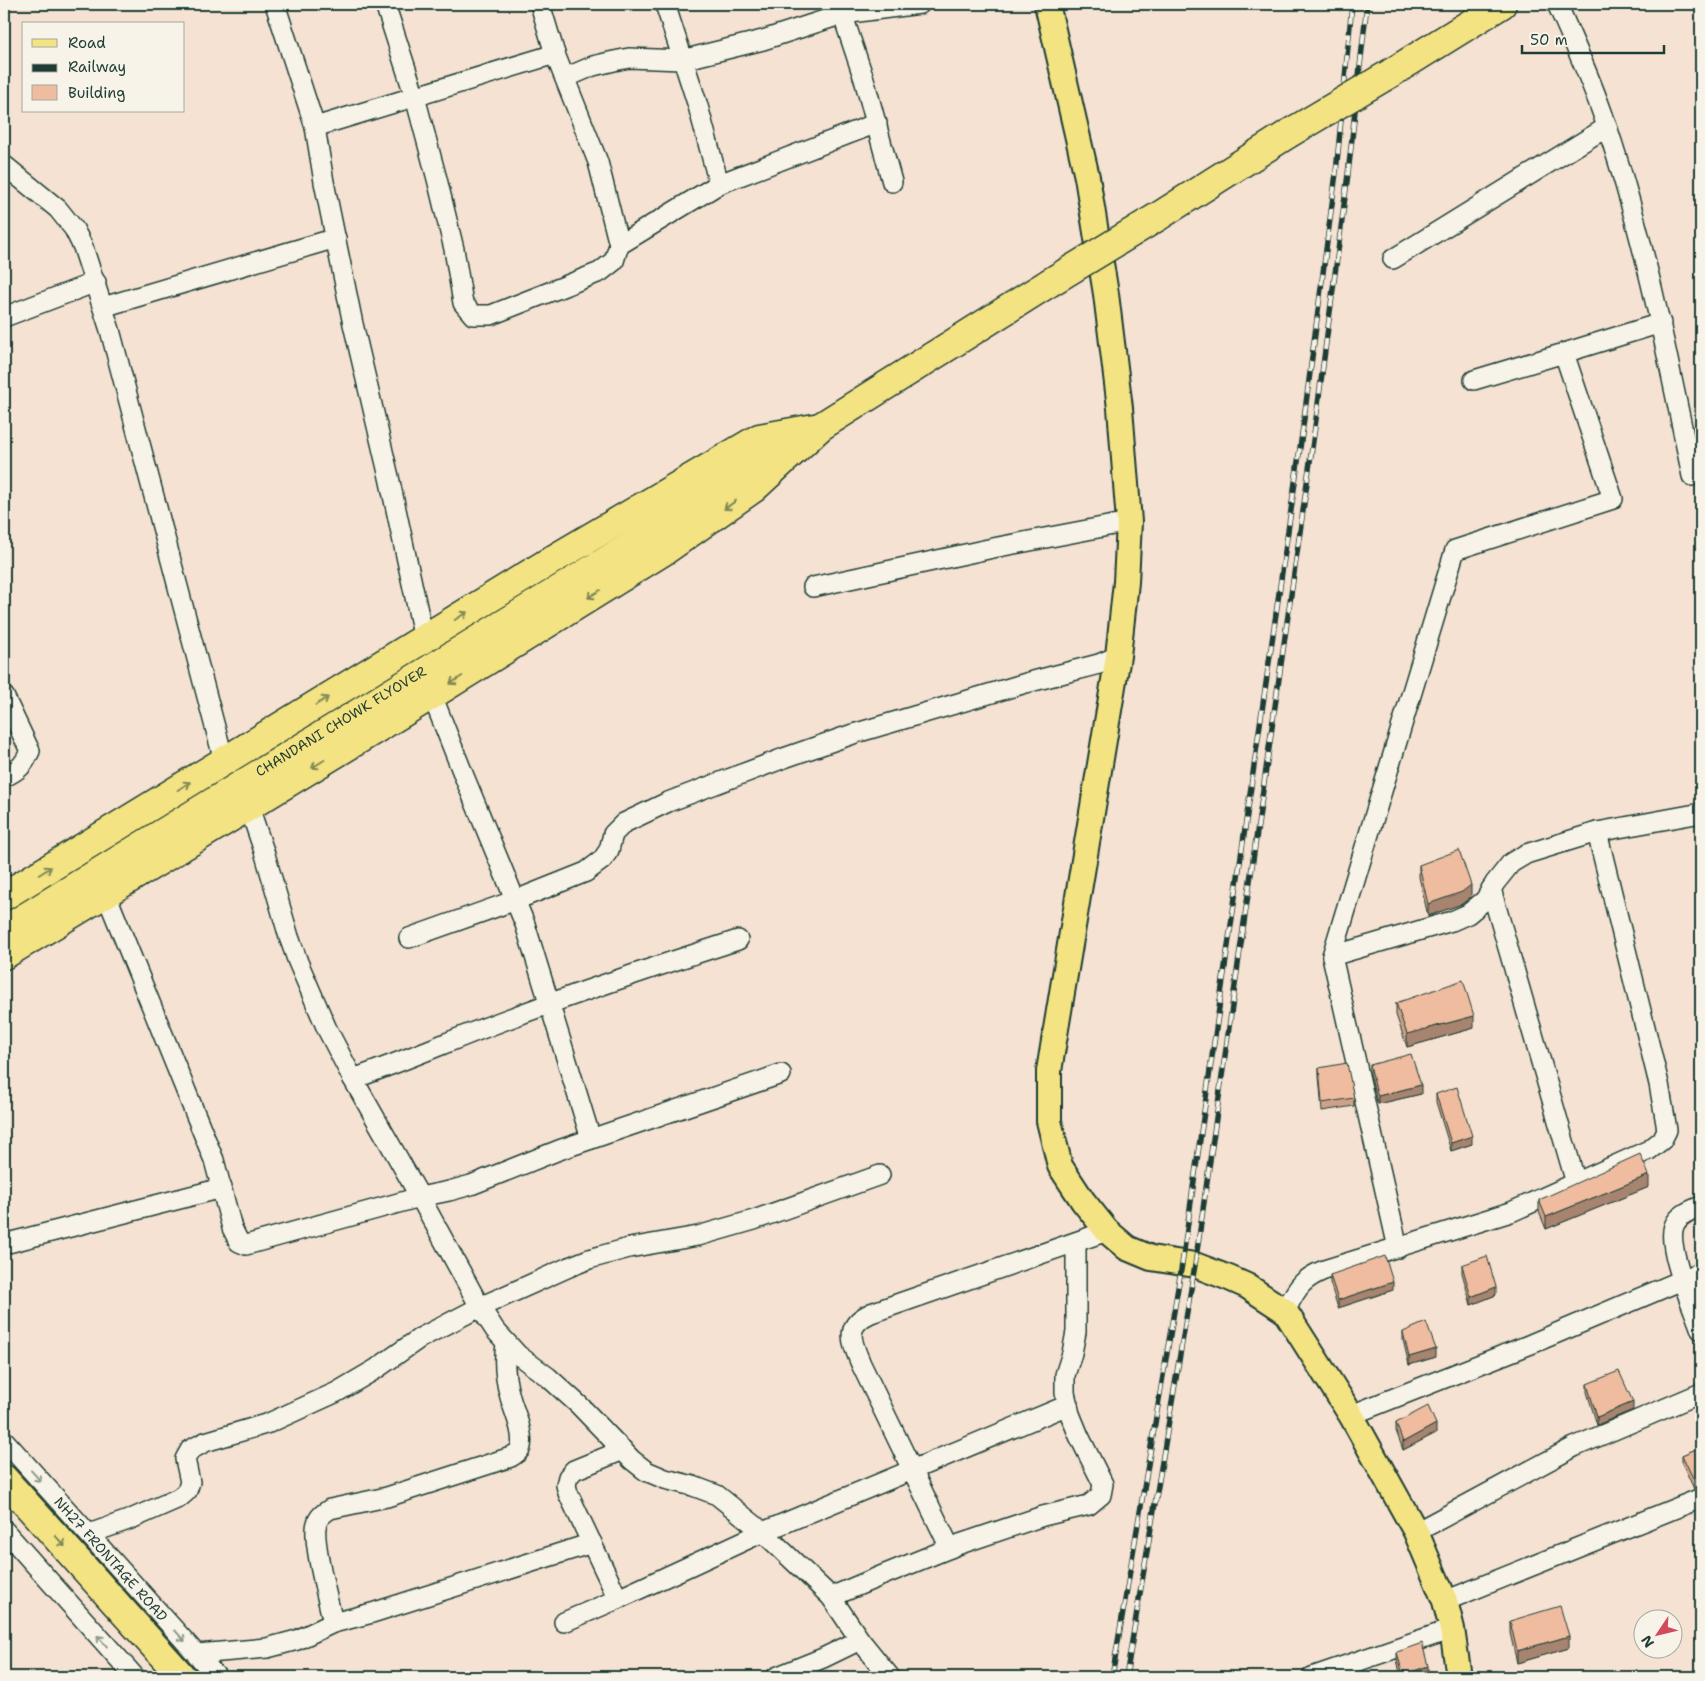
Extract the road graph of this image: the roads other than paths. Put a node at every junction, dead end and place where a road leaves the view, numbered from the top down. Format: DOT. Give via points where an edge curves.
graph roads {
  1 [pos="275,4"];
  2 [pos="385,4"];
  3 [pos="540,4"];
  4 [pos="665,4"];
  5 [pos="920,4"];
  6 [pos="1047,4"];
  7 [pos="1502,4"];
  8 [pos="1557,4"];
  9 [pos="841,9"];
  10 [pos="555,54"];
  11 [pos="682,60"];
  12 [pos="565,78"];
  13 [pos="415,98"];
  14 [pos="877,123"];
  15 [pos="315,127"];
  16 [pos="1607,127"];
  17 [pos="4,165"];
  18 [pos="892,182"];
  19 [pos="719,184"];
  20 [pos="336,238"];
  21 [pos="620,245"];
  22 [pos="1393,259"];
  23 [pos="96,282"];
  24 [pos="103,307"];
  25 [pos="4,317"];
  26 [pos="1661,323"];
  27 [pos="1564,353"];
  28 [pos="1474,380"];
  29 [pos="820,427"];
  30 [pos="1692,476"];
  31 [pos="1128,522"];
  32 [pos="813,587"];
  33 [pos="424,639"];
  34 [pos="1118,656"];
  35 [pos="432,695"];
  36 [pos="4,696"];
  37 [pos="224,761"];
  38 [pos="4,777"];
  39 [pos="249,806"];
  40 [pos="1701,813"];
  41 [pos="1597,832"];
  42 [pos="1491,889"];
  43 [pos="106,894"];
  44 [pos="4,896"];
  45 [pos="516,900"];
  46 [pos="4,928"];
  47 [pos="409,938"];
  48 [pos="738,940"];
  49 [pos="4,955"];
  50 [pos="1332,956"];
  51 [pos="548,1004"];
  52 [pos="781,1074"];
  53 [pos="353,1079"];
  54 [pos="591,1139"];
  55 [pos="880,1175"];
  56 [pos="1576,1183"];
  57 [pos="222,1188"];
  58 [pos="420,1197"];
  59 [pos="1701,1206"];
  60 [pos="1108,1231"];
  61 [pos="1076,1242"];
  62 [pos="4,1244"];
  63 [pos="1398,1248"];
  64 [pos="1701,1272"];
  65 [pos="1683,1280"];
  66 [pos="480,1307"];
  67 [pos="1285,1311"];
  68 [pos="1701,1330"];
  69 [pos="506,1344"];
  70 [pos="1701,1393"];
  71 [pos="1068,1406"];
  72 [pos="1351,1415"];
  73 [pos="4,1440"];
  74 [pos="623,1450"];
  75 [pos="913,1469"];
  76 [pos="4,1479"];
  77 [pos="1701,1498"];
  78 [pos="4,1506"];
  79 [pos="4,1530"];
  80 [pos="763,1532"];
  81 [pos="1416,1532"];
  82 [pos="89,1534"];
  83 [pos="592,1543"];
  84 [pos="950,1548"];
  85 [pos="830,1597"];
  86 [pos="618,1599"];
  87 [pos="1445,1601"];
  88 [pos="564,1622"];
  89 [pos="333,1623"];
  90 [pos="1452,1629"];
  91 [pos="860,1640"];
  92 [pos="197,1654"];
  93 [pos="135,1677"];
  94 [pos="157,1677"];
  95 [pos="182,1677"];
  96 [pos="217,1677"];
  97 [pos="776,1677"];
  98 [pos="890,1677"];
  99 [pos="1312,1677"];
  100 [pos="1459,1677"];
  1 -- 15 [label="street"];
  2 -- 13 [label="street"];
  3 -- 10 [label="street"];
  4 -- 11 [label="street"];
  5 -- 9 [label="street"];
  6 -- 31 [label="main road" via="1087,177 1106,294 1120,408"];
  7 -- 29 [label="highway, bridge"];
  8 -- 16 [label="street"];
  9 -- 11 [label="street" via="763,40"];
  9 -- 14 [label="street"];
  10 -- 12 [label="street"];
  10 -- 13 [label="street"];
  11 -- 12 [label="street" via="622,60 593,66"];
  11 -- 19 [label="street"];
  12 -- 21 [label="street" via="598,162"];
  13 -- 15 [label="street"];
  13 -- 21 [label="street" via="454,249 463,303 473,315 491,315 600,272 614,261"];
  14 -- 18 [label="street"];
  14 -- 19 [label="street"];
  15 -- 20 [label="street"];
  16 -- 22 [label="street"];
  16 -- 26 [label="street"];
  17 -- 23 [label="street" via="58,209 74,229"];
  19 -- 21 [label="street"];
  20 -- 24 [label="street"];
  20 -- 33 [label="street"];
  23 -- 24 [label="street"];
  23 -- 25 [label="street"];
  24 -- 37 [label="street"];
  26 -- 27 [label="street"];
  26 -- 30 [label="street"];
  27 -- 28 [label="street"];
  27 -- 50 [label="street" via="1613,499 1455,550"];
  33 -- 29 [label="highway, one-way" via="759,438"];
  29 -- 35 [label="highway, one-way" via="730,506 667,549"];
  29 -- 46 [label="main road, CHANDANI CHOWK FLYOVER"];
  31 -- 32 [label="street"];
  31 -- 34 [label="main road"];
  37 -- 33 [label="highway, one-way"];
  34 -- 45 [label="street" via="853,734 668,802 624,823 613,834 609,850 602,860 586,872"];
  34 -- 60 [label="main road" via="1048,1071 1049,1121 1060,1166"];
  35 -- 39 [label="highway, one-way"];
  35 -- 45 [label="street"];
  36 -- 38 [label="street" via="30,751 25,763"];
  44 -- 37 [label="highway, one-way"];
  39 -- 43 [label="highway"];
  39 -- 53 [label="street" via="298,962"];
  40 -- 41 [label="street"];
  41 -- 42 [label="street" via="1526,854 1511,863"];
  41 -- 56 [label="street" via="1659,1084 1667,1130 1662,1140 1650,1150"];
  42 -- 50 [label="street" via="1485,900 1468,914"];
  42 -- 56 [label="street"];
  43 -- 49 [label="highway"];
  43 -- 57 [label="street" via="214,1160"];
  45 -- 47 [label="street"];
  45 -- 51 [label="street"];
  48 -- 51 [label="street"];
  50 -- 63 [label="street"];
  51 -- 53 [label="street"];
  51 -- 54 [label="street"];
  52 -- 54 [label="street"];
  53 -- 58 [label="street"];
  54 -- 58 [label="street" via="471,1185"];
  55 -- 66 [label="street" via="698,1236 629,1248 589,1259"];
  56 -- 63 [label="street" via="1511,1212"];
  57 -- 58 [label="street" via="232,1228 240,1242 246,1245"];
  57 -- 62 [label="street"];
  58 -- 66 [label="street"];
  59 -- 65 [label="street" via="1681,1216 1674,1225 1672,1237"];
  60 -- 61 [label="street"];
  60 -- 67 [label="main road" via="1127,1248 1151,1258 1195,1265 1229,1278"];
  61 -- 71 [label="street" via="1076,1332 1065,1376"];
  61 -- 75 [label="street" via="860,1318 853,1328 852,1342"];
  63 -- 67 [label="street" via="1309,1276 1298,1287"];
  64 -- 65 [label="street"];
  65 -- 68 [label="street"];
  65 -- 72 [label="street"];
  66 -- 69 [label="street"];
  66 -- 82 [label="street" via="420,1338 337,1392 269,1423 205,1442 190,1450 186,1459 190,1482 187,1491 179,1498"];
  67 -- 72 [label="main road"];
  69 -- 74 [label="street" via="579,1404"];
  69 -- 89 [label="street" via="504,1362 520,1432 520,1451 511,1457 387,1497 330,1509 322,1514 315,1529 316,1543"];
  70 -- 81 [label="street" via="1574,1447"];
  71 -- 75 [label="street"];
  71 -- 84 [label="street" via="1103,1484 1101,1496 1088,1505 1043,1516"];
  72 -- 81 [label="main road"];
  73 -- 82 [label="street, NH27 FRONTAGE ROAD, one-way"];
  74 -- 80 [label="street" via="646,1471 717,1495"];
  74 -- 83 [label="street" via="574,1470 568,1477 568,1493"];
  75 -- 80 [label="street"];
  75 -- 84 [label="street"];
  76 -- 95 [label="highway, one-way"];
  77 -- 87 [label="street"];
  78 -- 94 [label="highway"];
  93 -- 79 [label="street, one-way"];
  80 -- 85 [label="street"];
  80 -- 86 [label="street"];
  81 -- 87 [label="main road"];
  82 -- 92 [label="street, NH27 FRONTAGE ROAD, one-way"];
  83 -- 86 [label="street"];
  83 -- 89 [label="street"];
  84 -- 85 [label="street"];
  85 -- 91 [label="street"];
  86 -- 88 [label="street"];
  87 -- 90 [label="main road"];
  89 -- 92 [label="street" via="282,1645"];
  90 -- 99 [label="street"];
  90 -- 100 [label="main road"];
  91 -- 97 [label="street"];
  91 -- 98 [label="street"];
  92 -- 96 [label="street, NH27 FRONTAGE ROAD"];
}
